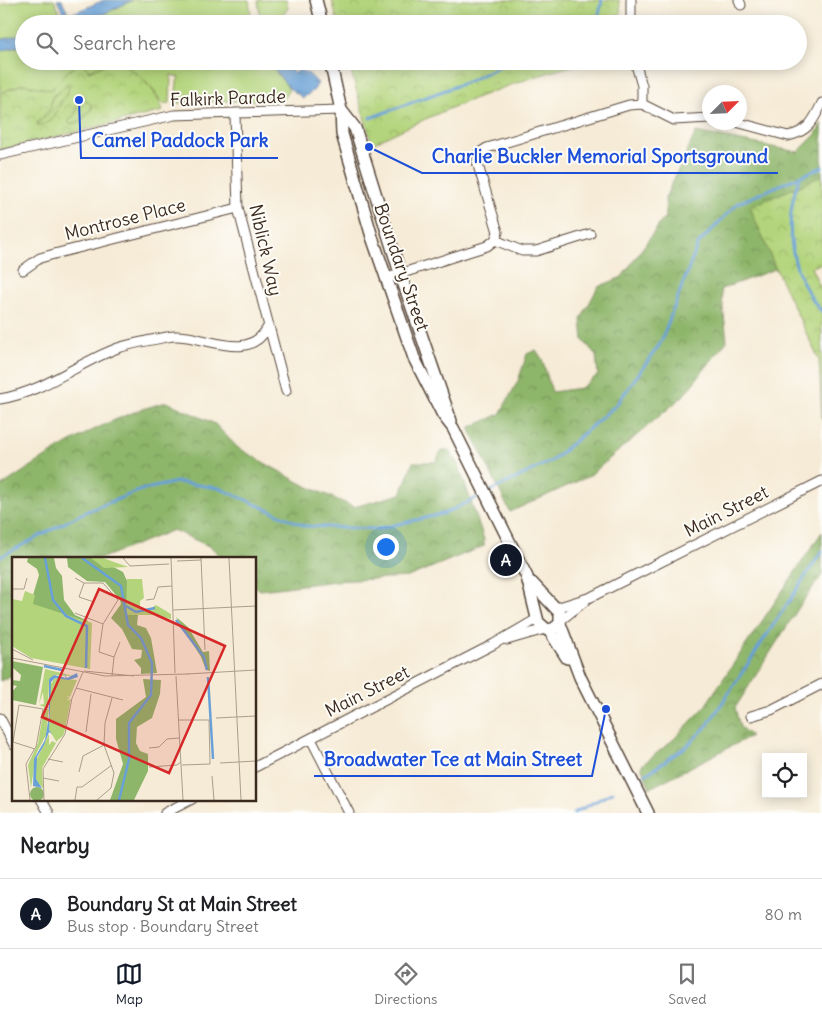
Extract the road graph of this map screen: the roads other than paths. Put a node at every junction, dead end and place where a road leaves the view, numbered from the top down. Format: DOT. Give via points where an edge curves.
graph roads {
  1 [pos="316,0"];
  2 [pos="631,0"];
  3 [pos="320,15"];
  4 [pos="630,15"];
  5 [pos="332,70"];
  6 [pos="638,70"];
  7 [pos="822,103"];
  8 [pos="642,104"];
  9 [pos="341,110"];
  10 [pos="235,114"];
  11 [pos="702,118"];
  12 [pos="747,125"];
  13 [pos="0,155"];
  14 [pos="238,208"];
  15 [pos="590,234"];
  16 [pos="495,240"];
  17 [pos="23,270"];
  18 [pos="400,274"];
  19 [pos="387,278"];
  20 [pos="268,327"];
  21 [pos="286,391"];
  22 [pos="0,399"];
  23 [pos="453,428"];
  24 [pos="822,481"];
  25 [pos="527,577"];
  26 [pos="591,597"];
  27 [pos="554,607"];
  28 [pos="538,617"];
  29 [pos="554,626"];
  30 [pos="494,644"];
  31 [pos="822,684"];
  32 [pos="751,716"];
  33 [pos="0,718"];
  34 [pos="311,739"];
  35 [pos="12,741"];
  36 [pos="256,766"];
  37 [pos="42,800"];
  38 [pos="190,800"];
  39 [pos="48,813"];
  40 [pos="165,813"];
  41 [pos="349,813"];
  42 [pos="648,813"];
  1 -- 3 [label="street"];
  2 -- 4 [label="street"];
  5 -- 9 [label="street, Boundary Street"];
  6 -- 8 [label="street"];
  7 -- 12 [label="street" via="811,124 795,134 788,136"];
  8 -- 11 [label="street" via="674,120"];
  8 -- 16 [label="street" via="559,125 479,153 477,162 498,232"];
  9 -- 10 [label="street, Falkirk Parade"];
  9 -- 18 [label="street, Boundary Street" via="355,128"];
  9 -- 19 [label="street, Boundary Street" via="347,154"];
  10 -- 13 [label="street, Falkirk Parade" via="174,115"];
  10 -- 14 [label="street, Niblick Way"];
  14 -- 17 [label="street, Montrose Place" via="40,258"];
  14 -- 20 [label="street, Niblick Way"];
  15 -- 16 [label="street" via="536,251 522,251"];
  16 -- 18 [label="street" via="487,246"];
  18 -- 19 [label="street"];
  18 -- 23 [label="street, Boundary Street"];
  19 -- 23 [label="street, Boundary Street" via="414,358"];
  20 -- 21 [label="street, Niblick Way"];
  20 -- 22 [label="street" via="262,338 250,344 224,347 181,335 118,348 35,390"];
  23 -- 25 [label="street, Boundary Street"];
  24 -- 26 [label="street, Main Street"];
  25 -- 27 [label="street, Boundary Street"];
  25 -- 28 [label="street, Boundary Street"];
  26 -- 27 [label="street, Main Street"];
  26 -- 29 [label="street, Main Street"];
  27 -- 28 [label="street" via="544,607"];
  27 -- 29 [label="street, Boundary Street" via="560,613"];
  28 -- 29 [label="street, Boundary Street" via="540,625"];
  28 -- 30 [label="street, Main Street"];
  29 -- 30 [label="street, Main Street"];
  29 -- 42 [label="street, Boundary Street"];
  30 -- 34 [label="street, Main Street"];
  31 -- 32 [label="street" via="771,710"];
  33 -- 35 [label="street"];
  34 -- 36 [label="street, Main Street"];
  34 -- 41 [label="street"];
  37 -- 39 [label="street"];
  38 -- 40 [label="street"];
}
